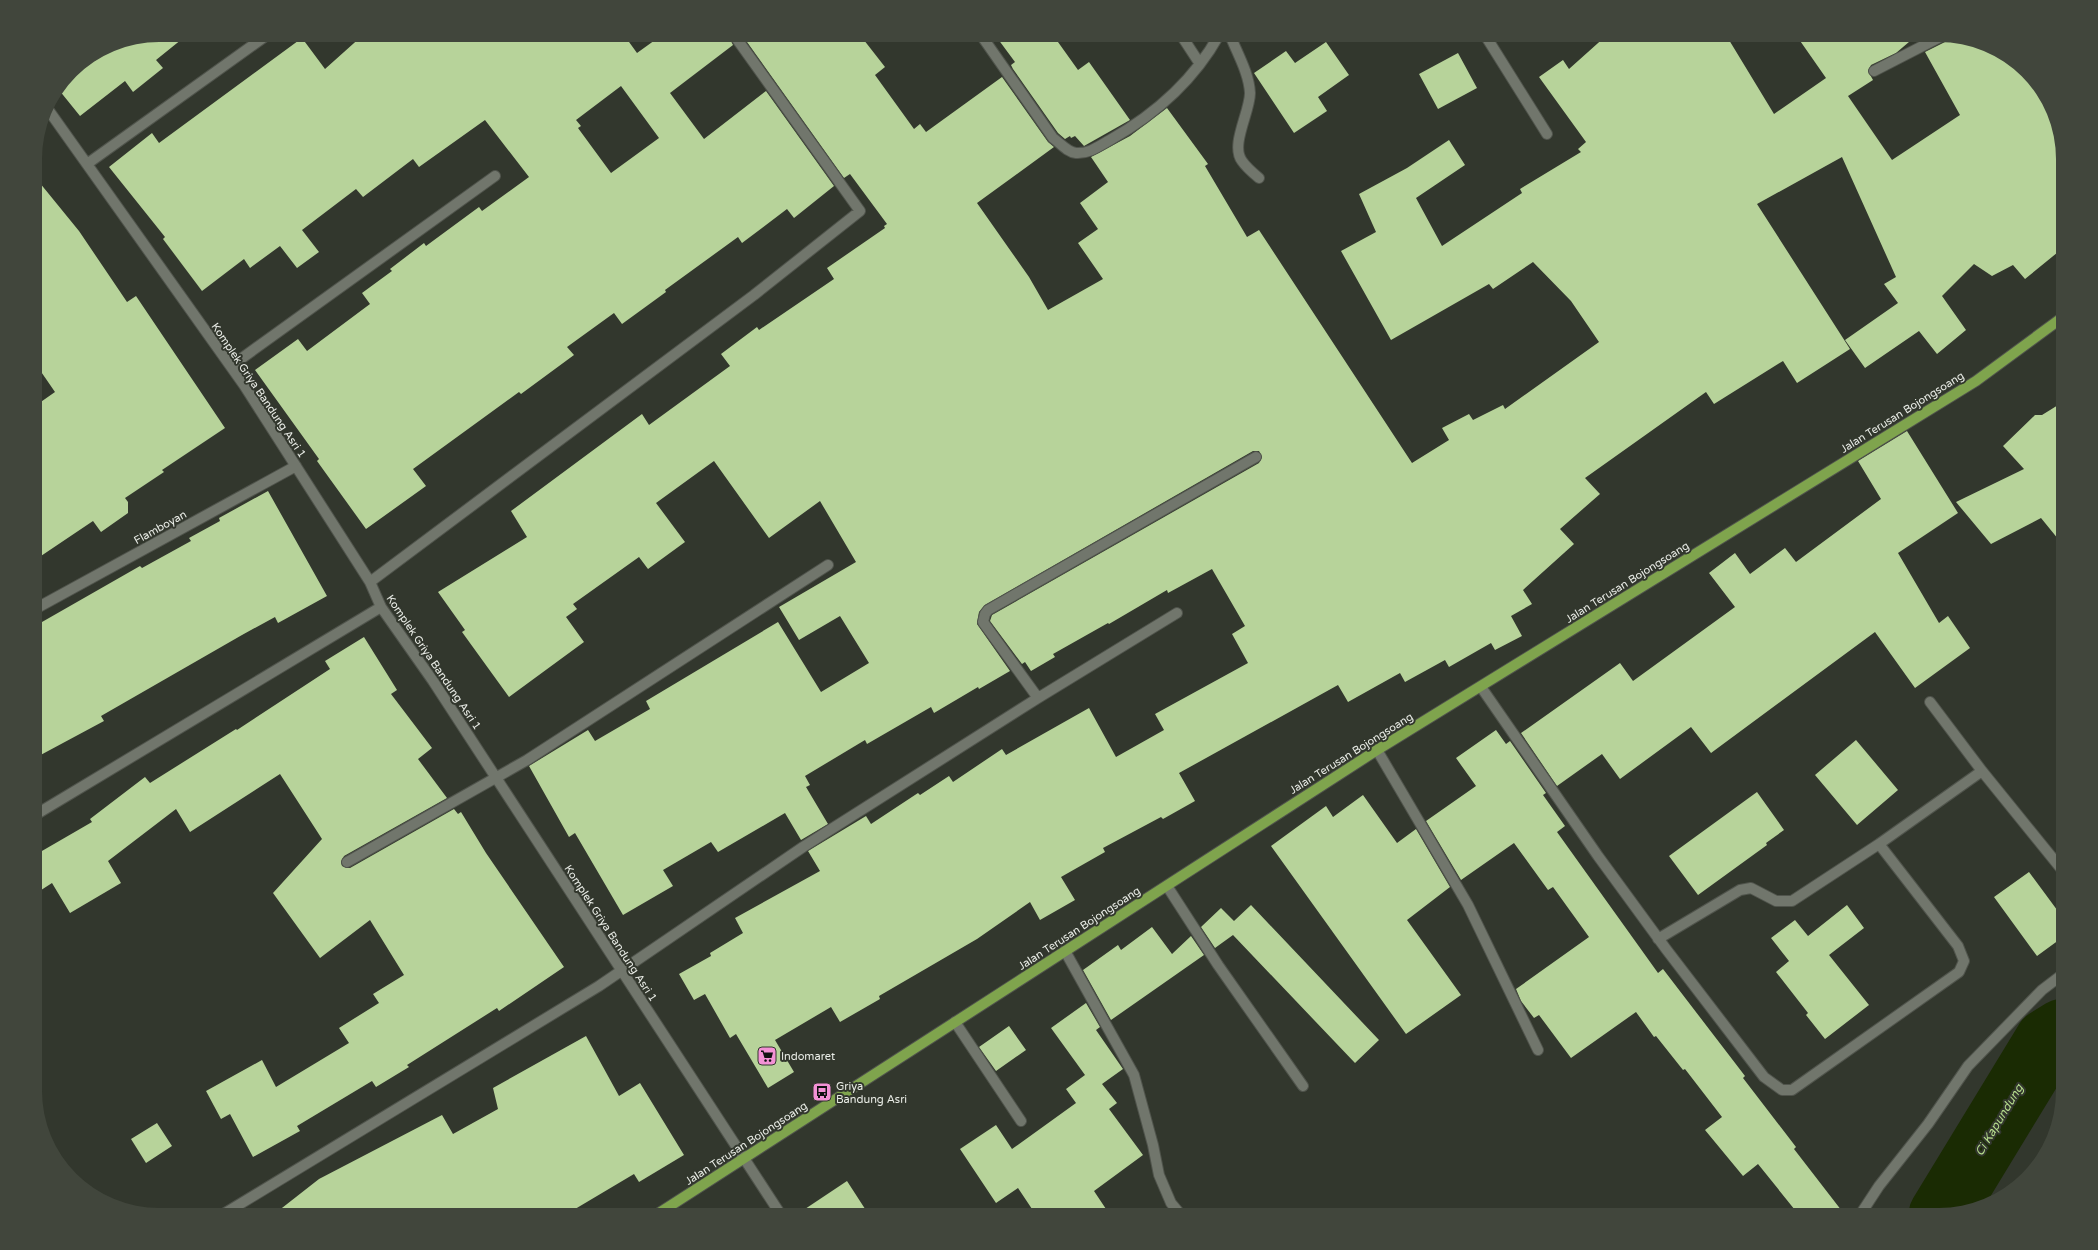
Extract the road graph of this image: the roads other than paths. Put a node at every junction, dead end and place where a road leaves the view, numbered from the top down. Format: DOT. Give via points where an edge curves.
graph roads {
  1 [pos="257,42"];
  2 [pos="739,42"];
  3 [pos="986,42"];
  4 [pos="1186,42"];
  5 [pos="1214,42"];
  6 [pos="1233,42"];
  7 [pos="1489,42"];
  8 [pos="1930,42"];
  9 [pos="1200,64"];
  10 [pos="1874,71"];
  11 [pos="51,114"];
  12 [pos="1547,134"];
  13 [pos="87,164"];
  14 [pos="495,176"];
  15 [pos="1259,178"];
  16 [pos="2056,322"];
  17 [pos="231,366"];
  18 [pos="1256,457"];
  19 [pos="296,466"];
  20 [pos="828,564"];
  21 [pos="370,582"];
  22 [pos="42,605"];
  23 [pos="381,607"];
  24 [pos="1177,613"];
  25 [pos="1481,687"];
  26 [pos="1038,698"];
  27 [pos="1930,702"];
  28 [pos="1377,750"];
  29 [pos="1982,771"];
  30 [pos="497,779"];
  31 [pos="42,811"];
  32 [pos="1879,844"];
  33 [pos="347,862"];
  34 [pos="2056,862"];
  35 [pos="1167,886"];
  36 [pos="1658,939"];
  37 [pos="1065,951"];
  38 [pos="621,971"];
  39 [pos="2056,979"];
  40 [pos="955,1022"];
  41 [pos="1538,1050"];
  42 [pos="1303,1086"];
  43 [pos="1021,1121"];
  44 [pos="745,1158"];
  45 [pos="233,1208"];
  46 [pos="667,1208"];
  47 [pos="777,1208"];
  48 [pos="1175,1208"];
  49 [pos="1865,1208"];
  1 -- 13 [label="street"];
  2 -- 21 [label="street" via="860,211"];
  3 -- 9 [label="street" via="1053,138 1075,153 1093,150 1138,124 1170,97"];
  4 -- 9 [label="street"];
  5 -- 9 [label="street"];
  6 -- 15 [label="street" via="1247,76 1250,92 1238,148 1241,160"];
  7 -- 12 [label="street"];
  8 -- 10 [label="street"];
  11 -- 13 [label="street, Komplek Griya Bandung Asri 1"];
  13 -- 17 [label="street, Komplek Griya Bandung Asri 1"];
  14 -- 17 [label="street"];
  16 -- 25 [label="main road, Jalan Terusan Bojongsoang" via="1976,381"];
  17 -- 19 [label="street, Komplek Griya Bandung Asri 1"];
  18 -- 26 [label="street" via="988,610 983,622"];
  19 -- 21 [label="street, Komplek Griya Bandung Asri 1"];
  19 -- 22 [label="street, Flamboyan"];
  20 -- 30 [label="street"];
  21 -- 23 [label="street, Komplek Griya Bandung Asri 1"];
  23 -- 30 [label="street, Komplek Griya Bandung Asri 1"];
  23 -- 31 [label="street"];
  24 -- 26 [label="street"];
  25 -- 28 [label="main road, Jalan Terusan Bojongsoang"];
  25 -- 36 [label="street"];
  26 -- 38 [label="street" via="803,847"];
  27 -- 29 [label="street"];
  28 -- 35 [label="main road, Jalan Terusan Bojongsoang"];
  28 -- 41 [label="street" via="1468,905"];
  29 -- 32 [label="street"];
  29 -- 34 [label="street"];
  30 -- 33 [label="street"];
  30 -- 38 [label="street, Komplek Griya Bandung Asri 1"];
  32 -- 36 [label="street" via="1792,901 1776,901 1751,888 1740,890"];
  32 -- 36 [label="street" via="1958,946 1964,961 1959,972 1792,1090 1782,1090 1764,1076"];
  35 -- 37 [label="main road, Jalan Terusan Bojongsoang"];
  35 -- 42 [label="street" via="1218,965"];
  37 -- 40 [label="main road, Jalan Terusan Bojongsoang"];
  37 -- 48 [label="street" via="1134,1075 1159,1174"];
  38 -- 44 [label="street, Komplek Griya Bandung Asri 1"];
  38 -- 45 [label="street"];
  39 -- 49 [label="street" via="2042,990 1968,1066"];
  40 -- 43 [label="street"];
  40 -- 44 [label="main road, Jalan Terusan Bojongsoang"];
  44 -- 46 [label="main road, Jalan Terusan Bojongsoang"];
  44 -- 47 [label="street, Komplek Griya Bandung Asri 1"];
}
